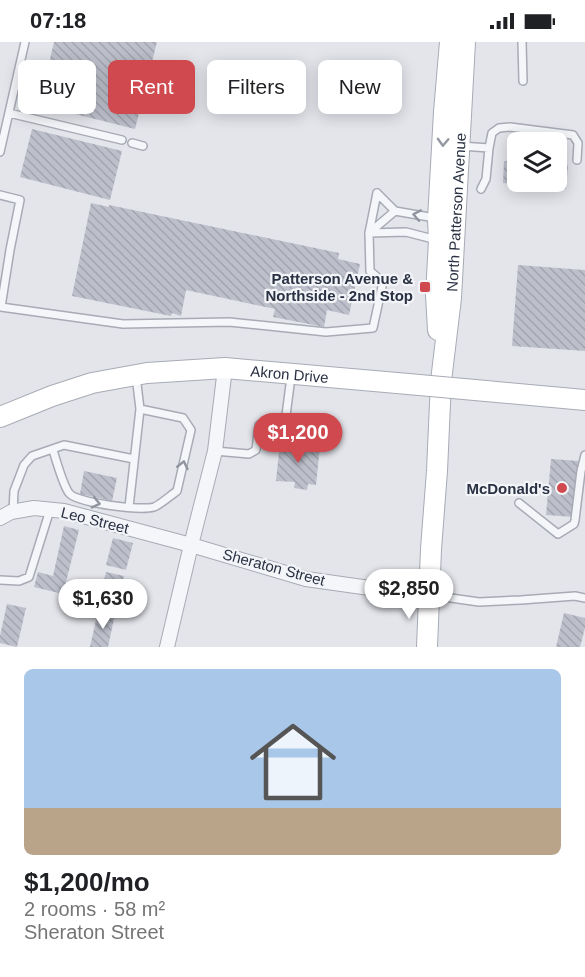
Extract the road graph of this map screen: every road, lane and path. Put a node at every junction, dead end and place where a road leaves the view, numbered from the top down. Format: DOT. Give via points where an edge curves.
graph roads {
  1 [pos="25,42"];
  2 [pos="450,42"];
  3 [pos="465,42"];
  4 [pos="522,42"];
  5 [pos="522,81"];
  6 [pos="9,112"];
  7 [pos="122,140"];
  8 [pos="132,142"];
  9 [pos="459,145"];
  10 [pos="144,146"];
  11 [pos="489,148"];
  12 [pos="0,152"];
  13 [pos="577,160"];
  14 [pos="482,189"];
  15 [pos="0,195"];
  16 [pos="395,211"];
  17 [pos="438,219"];
  18 [pos="369,233"];
  19 [pos="447,237"];
  20 [pos="225,369"];
  21 [pos="136,374"];
  22 [pos="292,374"];
  23 [pos="585,400"];
  24 [pos="140,410"];
  25 [pos="0,417"];
  26 [pos="53,450"];
  27 [pos="215,451"];
  28 [pos="585,454"];
  29 [pos="134,459"];
  30 [pos="519,503"];
  31 [pos="129,507"];
  32 [pos="50,510"];
  33 [pos="6,515"];
  34 [pos="191,545"];
  35 [pos="0,580"];
  36 [pos="428,595"];
  37 [pos="585,598"];
  38 [pos="167,647"];
  39 [pos="427,647"];
  1 -- 6 [label="lane"];
  2 -- 17 [label="main road, North Patterson Avenue, one-way"];
  3 -- 9 [label="main road, North Patterson Avenue"];
  4 -- 5 [label="lane"];
  6 -- 7 [label="lane"];
  6 -- 12 [label="lane"];
  8 -- 10 [label="lane"];
  9 -- 11 [label="lane"];
  9 -- 19 [label="main road, North Patterson Avenue"];
  11 -- 13 [label="lane" via="492,133 499,128 573,135 578,143"];
  11 -- 14 [label="lane"];
  15 -- 18 [label="lane" via="20,200 1,307 123,324 229,322 326,332 373,328 383,282 370,271"];
  17 -- 16 [label="lane, one-way"];
  16 -- 18 [label="lane"];
  16 -- 18 [label="lane" via="376,192"];
  17 -- 19 [label="main road, North Patterson Avenue"];
  18 -- 19 [label="lane"];
  19 -- 36 [label="main road, North Patterson Avenue" via="436,296 441,381"];
  20 -- 21 [label="main road, Akron Drive"];
  20 -- 22 [label="main road, Akron Drive"];
  20 -- 27 [label="street"];
  21 -- 24 [label="lane"];
  21 -- 25 [label="main road, Akron Drive" via="92,383"];
  22 -- 23 [label="main road, Akron Drive, bridge"];
  22 -- 27 [label="lane" via="285,423 259,425 256,450 249,454"];
  24 -- 29 [label="lane"];
  31 -- 24 [label="lane, one-way" via="154,507 177,491 190,430 183,418"];
  26 -- 29 [label="lane" via="63,445"];
  26 -- 31 [label="lane, one-way" via="69,494"];
  26 -- 33 [label="lane" via="32,456 24,465"];
  27 -- 34 [label="street"];
  28 -- 30 [label="lane" via="574,524 558,534"];
  29 -- 31 [label="lane"];
  32 -- 33 [label="street, Leo Street" via="34,508"];
  32 -- 34 [label="street, Leo Street"];
  32 -- 35 [label="lane" via="28,577 19,581"];
  34 -- 36 [label="street, Sheraton Street" via="306,579"];
  34 -- 38 [label="street"];
  36 -- 37 [label="lane" via="479,602"];
  36 -- 39 [label="main road, North Patterson Avenue"];
}
